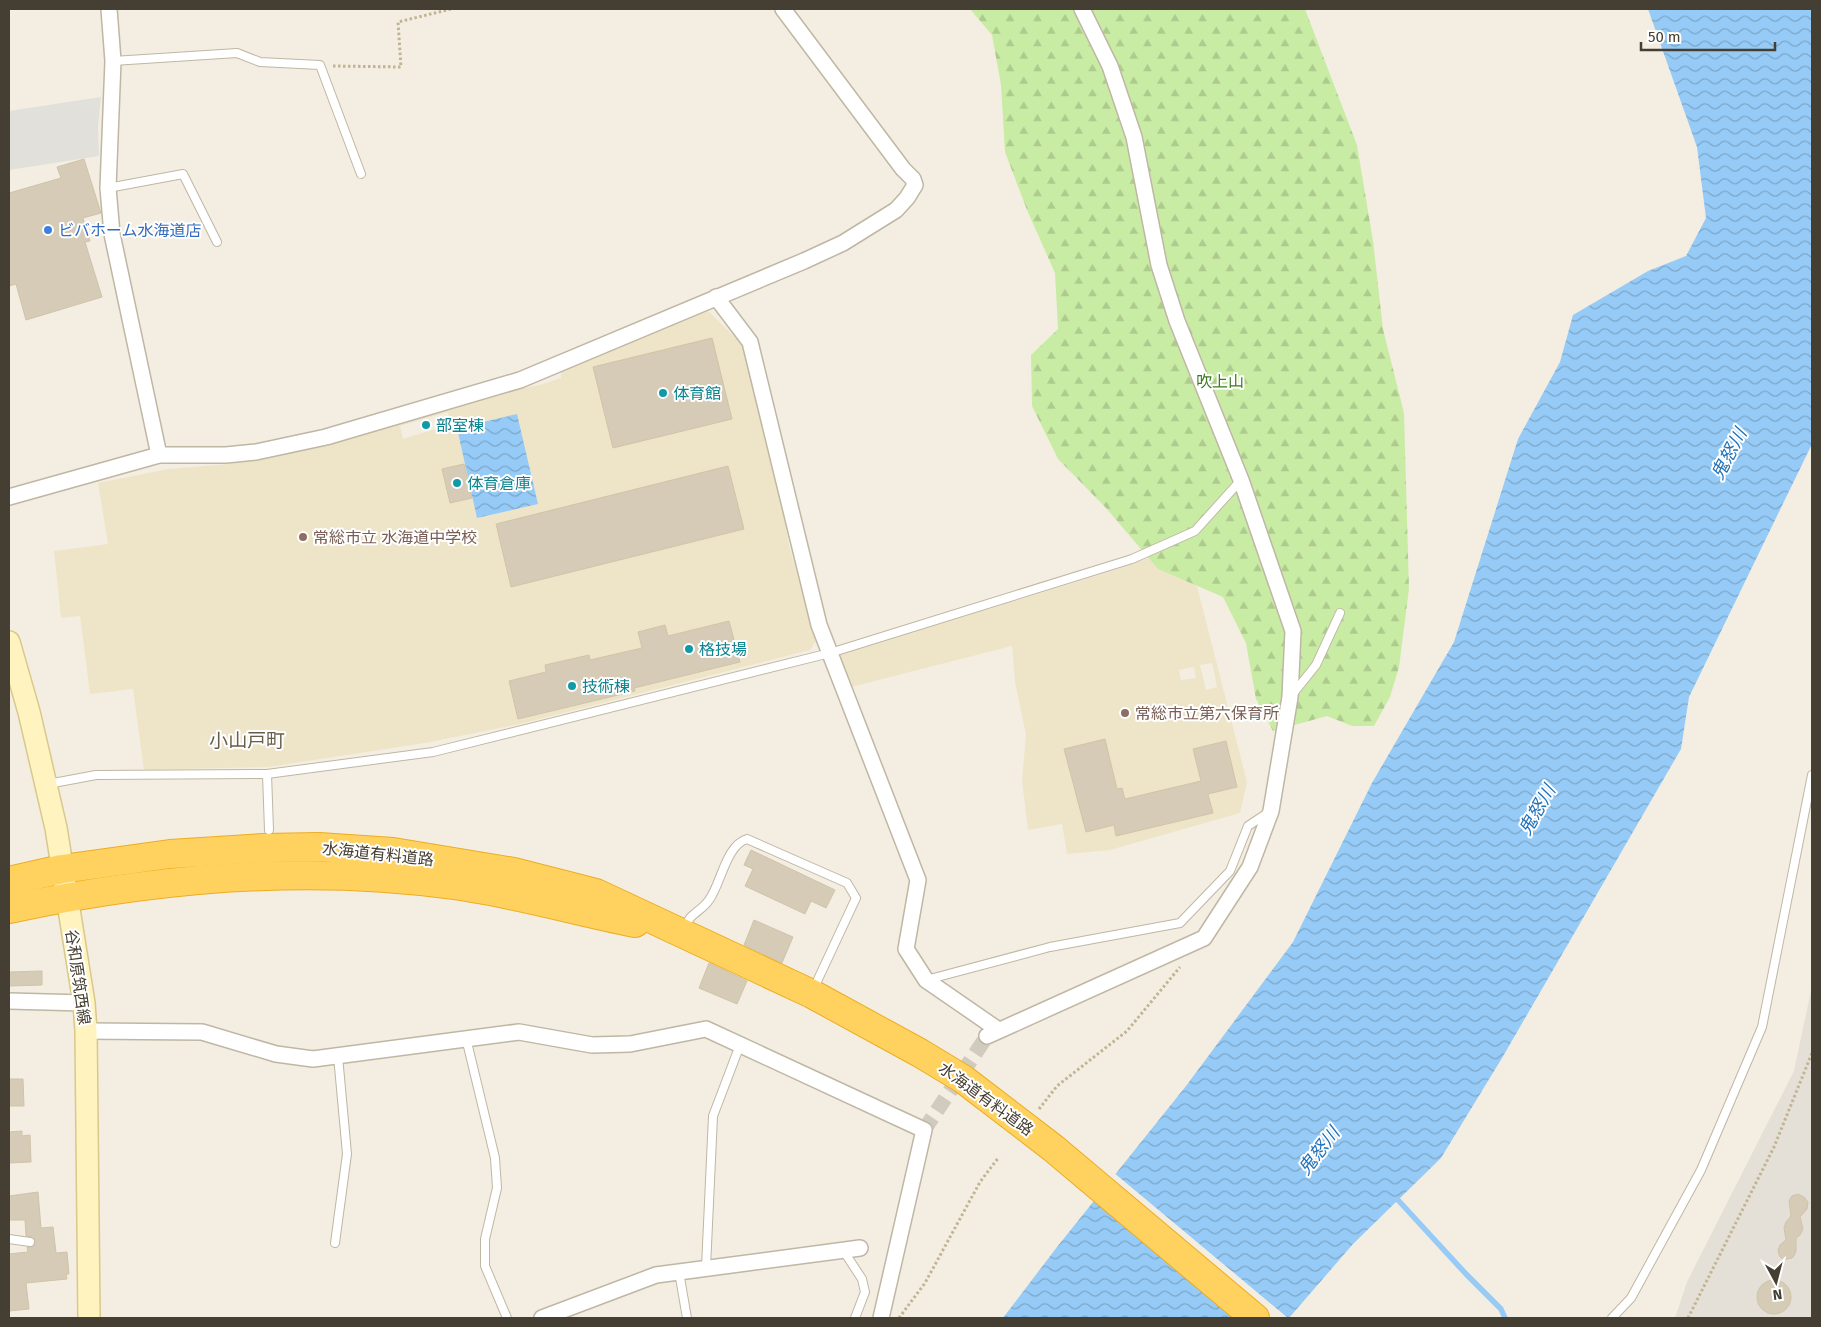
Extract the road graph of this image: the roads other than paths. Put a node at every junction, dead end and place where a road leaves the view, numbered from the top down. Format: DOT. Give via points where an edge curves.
graph roads {
  1 [pos="109,9"];
  2 [pos="783,9"];
  3 [pos="1082,9"];
  4 [pos="113,61"];
  5 [pos="361,174"];
  6 [pos="108,188"];
  7 [pos="217,242"];
  8 [pos="716,297"];
  9 [pos="159,455"];
  10 [pos="1240,480"];
  11 [pos="9,497"];
  12 [pos="1340,613"];
  13 [pos="9,642"];
  14 [pos="830,653"];
  15 [pos="1290,697"];
  16 [pos="267,774"];
  17 [pos="1812,775"];
  18 [pos="46,784"];
  19 [pos="1270,811"];
  20 [pos="269,830"];
  21 [pos="62,869"];
  22 [pos="9,882"];
  23 [pos="66,897"];
  24 [pos="9,909"];
  25 [pos="683,933"];
  26 [pos="926,980"];
  27 [pos="812,994"];
  28 [pos="9,1001"];
  29 [pos="84,1003"];
  30 [pos="86,1031"];
  31 [pos="466,1038"];
  32 [pos="740,1044"];
  33 [pos="338,1056"];
  34 [pos="9,1239"];
  35 [pos="30,1242"];
  36 [pos="335,1242"];
  37 [pos="860,1248"];
  38 [pos="843,1250"];
  39 [pos="706,1267"];
  40 [pos="680,1272"];
  41 [pos="89,1318"];
  42 [pos="507,1318"];
  43 [pos="542,1318"];
  44 [pos="688,1318"];
  45 [pos="855,1318"];
  46 [pos="881,1318"];
  47 [pos="1255,1318"];
  48 [pos="1612,1318"];
  1 -- 4 [label="street"];
  2 -- 8 [label="street" via="915,185 896,210 864,231 804,261"];
  3 -- 10 [label="street" via="1110,66 1134,137 1159,265 1177,321"];
  4 -- 5 [label="lane" via="237,53 260,62 320,65"];
  4 -- 6 [label="street"];
  6 -- 7 [label="lane" via="183,174"];
  6 -- 9 [label="street" via="112,234"];
  8 -- 9 [label="street" via="520,380 326,437 256,452"];
  8 -- 14 [label="street" via="750,342 820,625"];
  9 -- 11 [label="street"];
  10 -- 14 [label="lane" via="1195,531 1132,559"];
  10 -- 15 [label="street" via="1293,631"];
  12 -- 15 [label="lane" via="1316,665"];
  13 -- 18 [label="main road, 谷和原筑西線"];
  14 -- 16 [label="lane" via="433,752"];
  14 -- 26 [label="street" via="918,880 906,949"];
  15 -- 19 [label="street"];
  16 -- 18 [label="lane" via="96,775"];
  16 -- 20 [label="lane"];
  17 -- 48 [label="lane" via="1762,1027 1701,1170 1631,1298"];
  18 -- 21 [label="main road, 谷和原筑西線"];
  19 -- 26 [label="lane" via="1248,826 1230,871 1180,922 1050,947"];
  19 -- 26 [label="street" via="1250,867 1204,938 992,1032"];
  21 -- 22 [label="highway, 水海道有料道路"];
  21 -- 23 [label="main road, 谷和原筑西線"];
  21 -- 25 [label="highway, 水海道有料道路" via="170,854 264,848 319,847 393,852 514,872 596,893"];
  23 -- 24 [label="highway, 水海道有料道路"];
  23 -- 25 [label="highway, 水海道有料道路" via="227,877 371,876 455,885"];
  23 -- 29 [label="main road, 谷和原筑西線"];
  25 -- 27 [label="highway, 水海道有料道路"];
  25 -- 27 [label="lane" via="687,920 709,901 734,848 747,839 846,883 856,898"];
  27 -- 47 [label="highway, 水海道有料道路" via="963,1078"];
  28 -- 29 [label="street"];
  29 -- 30 [label="main road, 谷和原筑西線"];
  30 -- 33 [label="street" via="202,1032 276,1054 313,1059"];
  30 -- 41 [label="main road, 谷和原筑西線"];
  31 -- 32 [label="street" via="519,1032 592,1045 630,1044 706,1029"];
  31 -- 33 [label="street"];
  31 -- 42 [label="lane" via="495,1158 497,1188 485,1238 485,1266"];
  32 -- 39 [label="lane" via="713,1116"];
  32 -- 46 [label="street" via="924,1130"];
  33 -- 36 [label="lane" via="347,1154"];
  34 -- 35 [label="lane"];
  37 -- 38 [label="street"];
  38 -- 39 [label="street"];
  38 -- 45 [label="lane" via="862,1279 865,1292"];
  39 -- 40 [label="street"];
  40 -- 43 [label="street" via="656,1275"];
  40 -- 44 [label="lane"];
}
